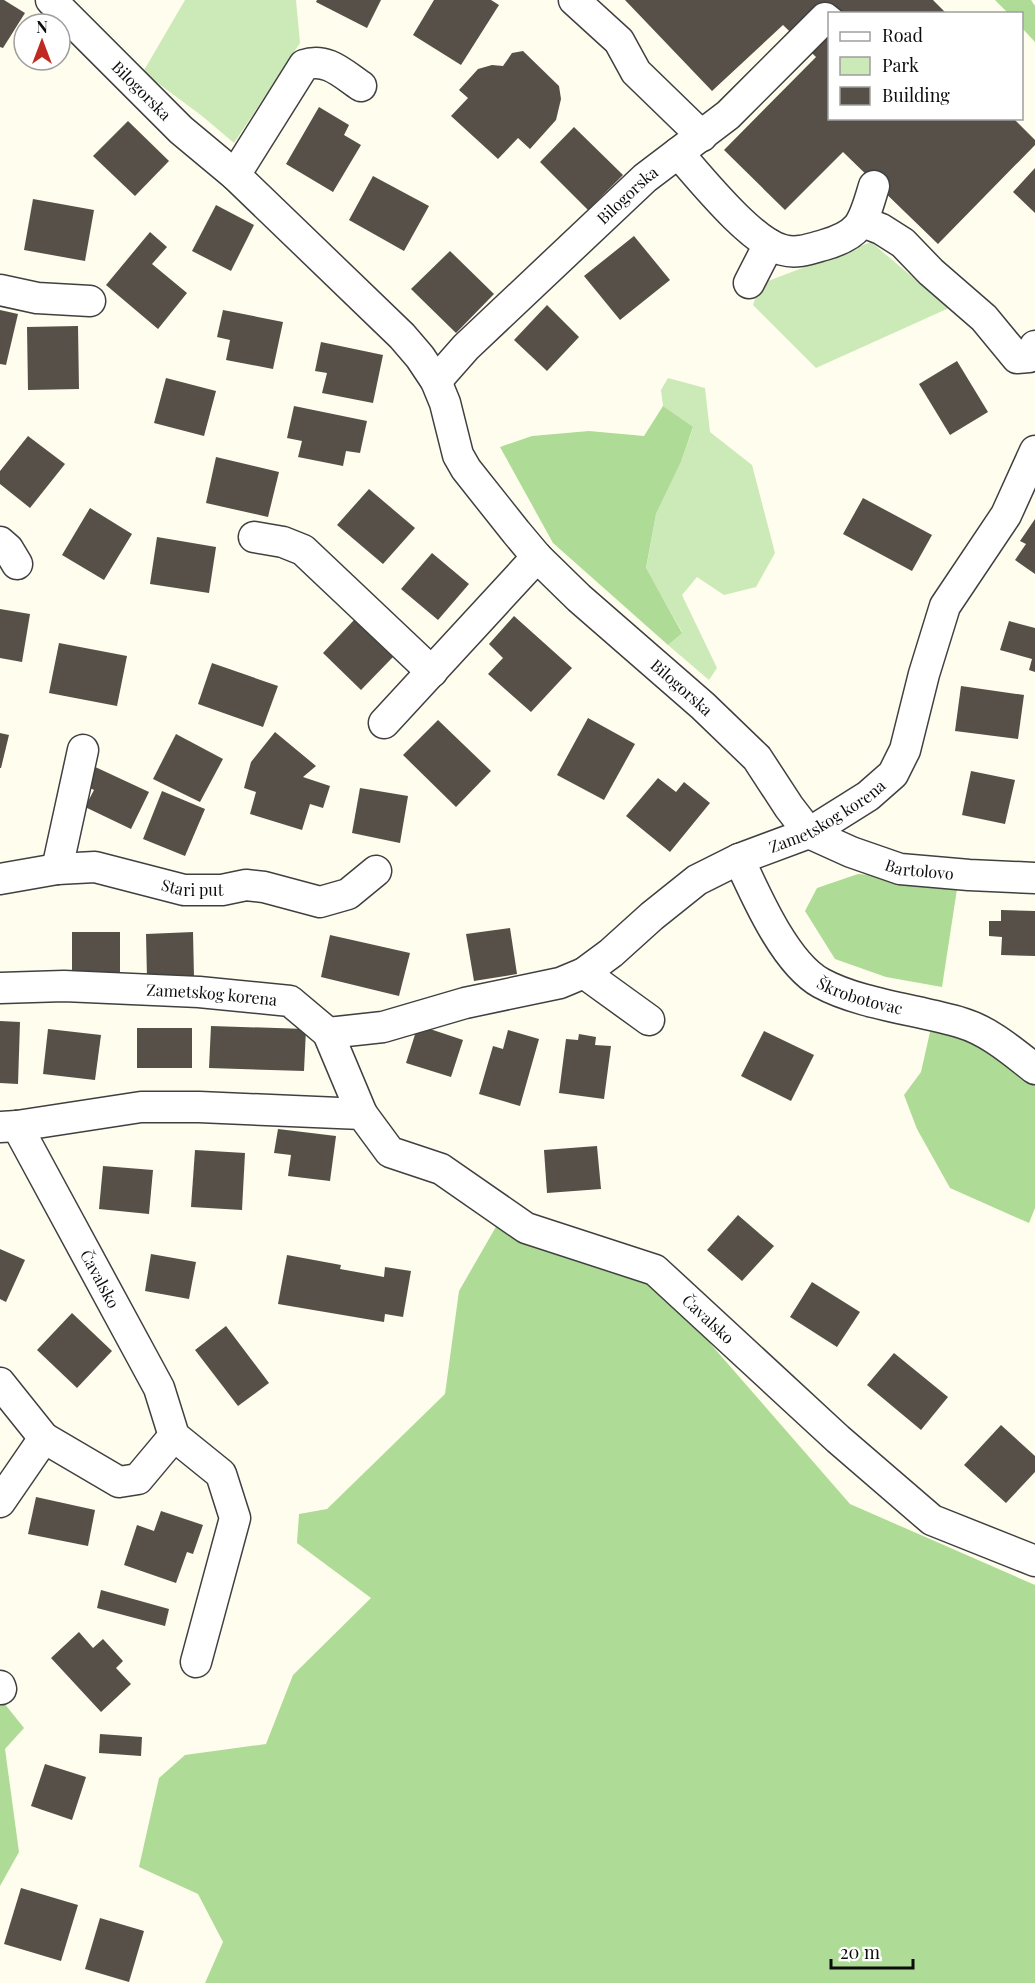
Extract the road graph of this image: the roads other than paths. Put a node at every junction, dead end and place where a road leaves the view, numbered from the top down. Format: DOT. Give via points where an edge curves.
graph roads {
  1 [pos="51,0"];
  2 [pos="574,0"];
  3 [pos="827,20"];
  4 [pos="361,86"];
  5 [pos="702,135"];
  6 [pos="678,153"];
  7 [pos="236,175"];
  8 [pos="874,186"];
  9 [pos="863,222"];
  10 [pos="769,244"];
  11 [pos="749,283"];
  12 [pos="0,290"];
  13 [pos="90,301"];
  14 [pos="1035,346"];
  15 [pos="436,381"];
  16 [pos="1035,451"];
  17 [pos="254,537"];
  18 [pos="537,557"];
  19 [pos="432,672"];
  20 [pos="384,723"];
  21 [pos="83,750"];
  22 [pos="809,833"];
  23 [pos="739,859"];
  24 [pos="57,869"];
  25 [pos="376,871"];
  26 [pos="1035,878"];
  27 [pos="0,879"];
  28 [pos="584,973"];
  29 [pos="0,988"];
  30 [pos="649,1020"];
  31 [pos="328,1033"];
  32 [pos="1035,1069"];
  33 [pos="362,1113"];
  34 [pos="9,1127"];
  35 [pos="0,1383"];
  36 [pos="174,1436"];
  37 [pos="44,1438"];
  38 [pos="0,1502"];
  39 [pos="1035,1561"];
  40 [pos="196,1662"];
  1 -- 7 [label="street, Bilogorska" via="181,130"];
  2 -- 5 [label="street" via="619,41 636,72"];
  3 -- 5 [label="street, Bilogorska"];
  4 -- 7 [label="street" via="329,65 316,61 304,65"];
  5 -- 6 [label="street, Bilogorska"];
  6 -- 10 [label="street"];
  6 -- 15 [label="street, Bilogorska" via="645,178 466,346"];
  7 -- 15 [label="street, Bilogorska" via="402,336"];
  8 -- 9 [label="street"];
  9 -- 10 [label="street" via="848,236 810,249 795,252"];
  9 -- 14 [label="street" via="903,243 984,318 1017,358 1029,357"];
  10 -- 11 [label="street"];
  12 -- 13 [label="street" via="37,298"];
  15 -- 18 [label="street, Bilogorska" via="458,455 466,469"];
  16 -- 22 [label="street, Zametskog korena" via="1006,515 945,606 905,750 892,774 868,796"];
  17 -- 19 [label="street" via="303,550"];
  18 -- 19 [label="street"];
  18 -- 22 [label="street, Bilogorska" via="757,758"];
  19 -- 20 [label="street"];
  21 -- 24 [label="street"];
  22 -- 23 [label="street, Zametskog korena"];
  22 -- 26 [label="street, Bartolovo" via="900,869"];
  23 -- 28 [label="street, Zametskog korena" via="697,880"];
  23 -- 32 [label="street, Škrobotovac" via="758,901 791,956 820,982 854,996 964,1023 1002,1043"];
  24 -- 25 [label="street, Stari put" via="95,867 184,890 255,886 320,902 348,894"];
  24 -- 27 [label="street, Stari put"];
  28 -- 30 [label="street"];
  28 -- 31 [label="street, Zametskog korena" via="560,983 465,1003 383,1027"];
  29 -- 31 [label="street, Zametskog korena" via="64,986 199,992 290,1001"];
  31 -- 33 [label="street, Čavalsko"];
  33 -- 34 [label="street, Čavalsko" via="141,1107"];
  33 -- 39 [label="street, Čavalsko" via="390,1152 441,1169 526,1228 654,1270 932,1520"];
  34 -- 36 [label="street, Čavalsko" via="159,1389"];
  35 -- 37 [label="street"];
  36 -- 37 [label="street" via="138,1479 119,1482"];
  36 -- 40 [label="street" via="221,1474 235,1518"];
  37 -- 38 [label="street"];
}
